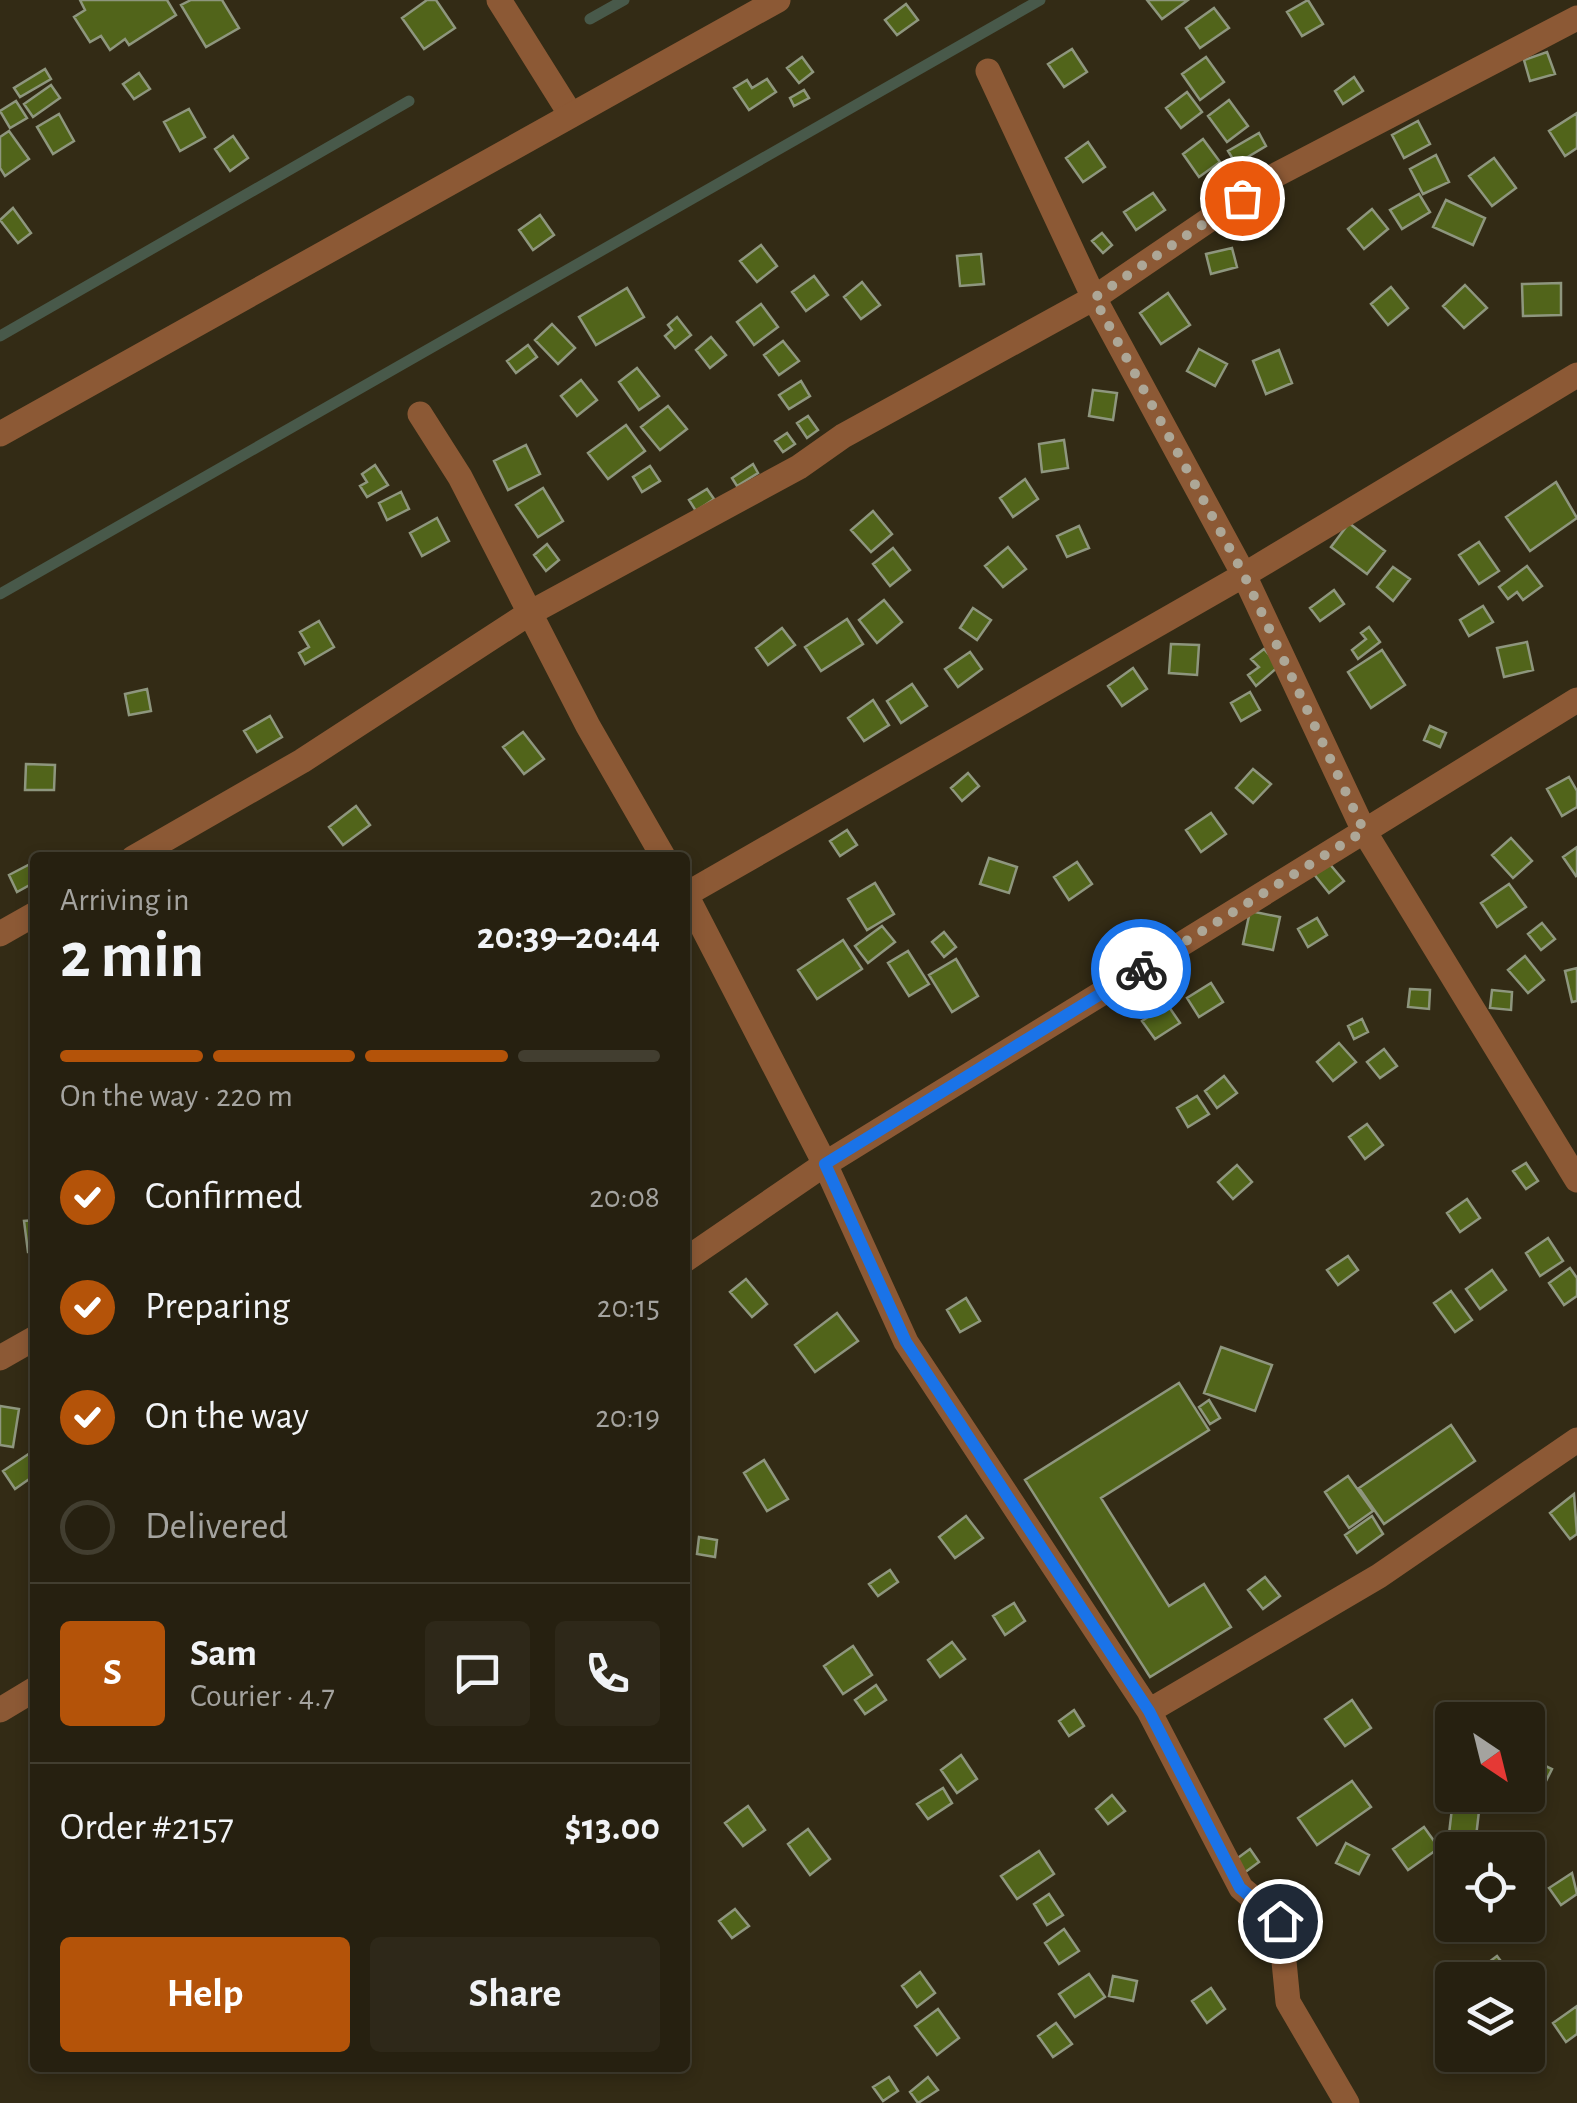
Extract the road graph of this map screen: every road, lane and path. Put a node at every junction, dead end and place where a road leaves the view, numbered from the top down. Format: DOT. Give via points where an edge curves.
graph roads {
  1 [pos="499,0"];
  2 [pos="778,0"];
  3 [pos="1577,18"];
  4 [pos="988,70"];
  5 [pos="571,115"];
  6 [pos="1094,298"];
  7 [pos="1577,375"];
  8 [pos="420,414"];
  9 [pos="0,434"];
  10 [pos="1244,575"];
  11 [pos="528,614"];
  12 [pos="1577,700"];
  13 [pos="1364,831"];
  14 [pos="143,852"];
  15 [pos="661,852"];
  16 [pos="690,891"];
  17 [pos="690,904"];
  18 [pos="30,917"];
  19 [pos="0,934"];
  20 [pos="825,1164"];
  21 [pos="1577,1180"];
  22 [pos="690,1257"];
  23 [pos="30,1341"];
  24 [pos="0,1358"];
  25 [pos="1577,1440"];
  26 [pos="30,1692"];
  27 [pos="0,1710"];
  28 [pos="1149,1711"];
  29 [pos="1347,2103"];
  1 -- 5 [label="street"];
  2 -- 5 [label="street"];
  3 -- 6 [label="street" via="1272,177"];
  4 -- 6 [label="street"];
  5 -- 9 [label="street"];
  6 -- 10 [label="street"];
  6 -- 11 [label="street"];
  7 -- 10 [label="street"];
  8 -- 11 [label="street" via="460,477"];
  10 -- 13 [label="street"];
  10 -- 16 [label="street"];
  11 -- 14 [label="street" via="302,761"];
  11 -- 15 [label="street"];
  12 -- 13 [label="street"];
  13 -- 20 [label="street"];
  13 -- 21 [label="street"];
  17 -- 20 [label="street"];
  18 -- 19 [label="street"];
  20 -- 22 [label="street"];
  20 -- 28 [label="street" via="906,1342"];
  23 -- 24 [label="street"];
  25 -- 28 [label="street" via="1379,1576"];
  26 -- 27 [label="street"];
  28 -- 29 [label="street" via="1240,1888 1280,1921 1288,2002"];
}
